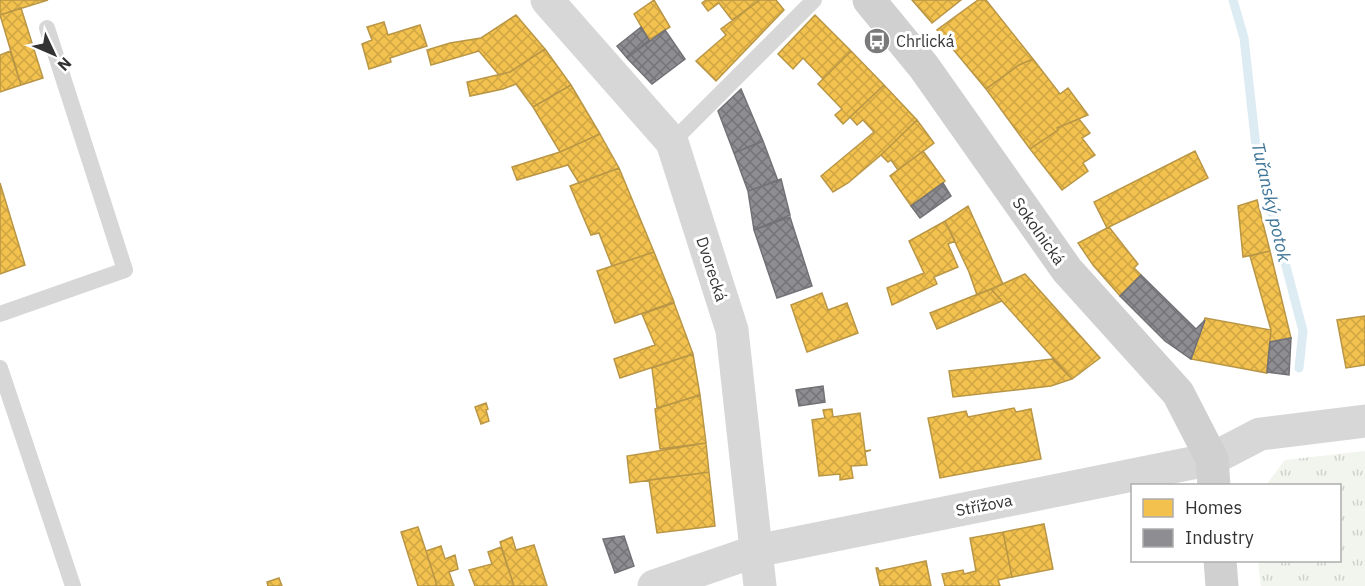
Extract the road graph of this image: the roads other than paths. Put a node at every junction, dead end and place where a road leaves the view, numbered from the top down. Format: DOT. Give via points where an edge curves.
graph roads {
  1 [pos="547,0"];
  2 [pos="814,0"];
  3 [pos="869,0"];
  4 [pos="47,28"];
  5 [pos="672,142"];
  6 [pos="0,314"];
  7 [pos="0,368"];
  8 [pos="1365,421"];
  9 [pos="1213,472"];
  10 [pos="1144,484"];
  11 [pos="1131,486"];
  12 [pos="756,551"];
  13 [pos="1220,562"];
  14 [pos="73,586"];
  15 [pos="654,586"];
  16 [pos="760,586"];
  17 [pos="1222,586"];
  1 -- 5 [label="street, Dvorecká"];
  2 -- 5 [label="lane"];
  3 -- 9 [label="main road, Sokolnická" via="909,46 1067,270 1178,393"];
  4 -- 6 [label="lane" via="125,270"];
  5 -- 12 [label="street, Dvorecká" via="732,330"];
  7 -- 14 [label="lane"];
  8 -- 9 [label="street, Střížova" via="1260,434"];
  9 -- 10 [label="street, Střížova"];
  11 -- 12 [label="street, Střížova"];
  12 -- 15 [label="street, Střížova"];
  12 -- 16 [label="street, Dvorecká"];
  13 -- 17 [label="main road"];
}
